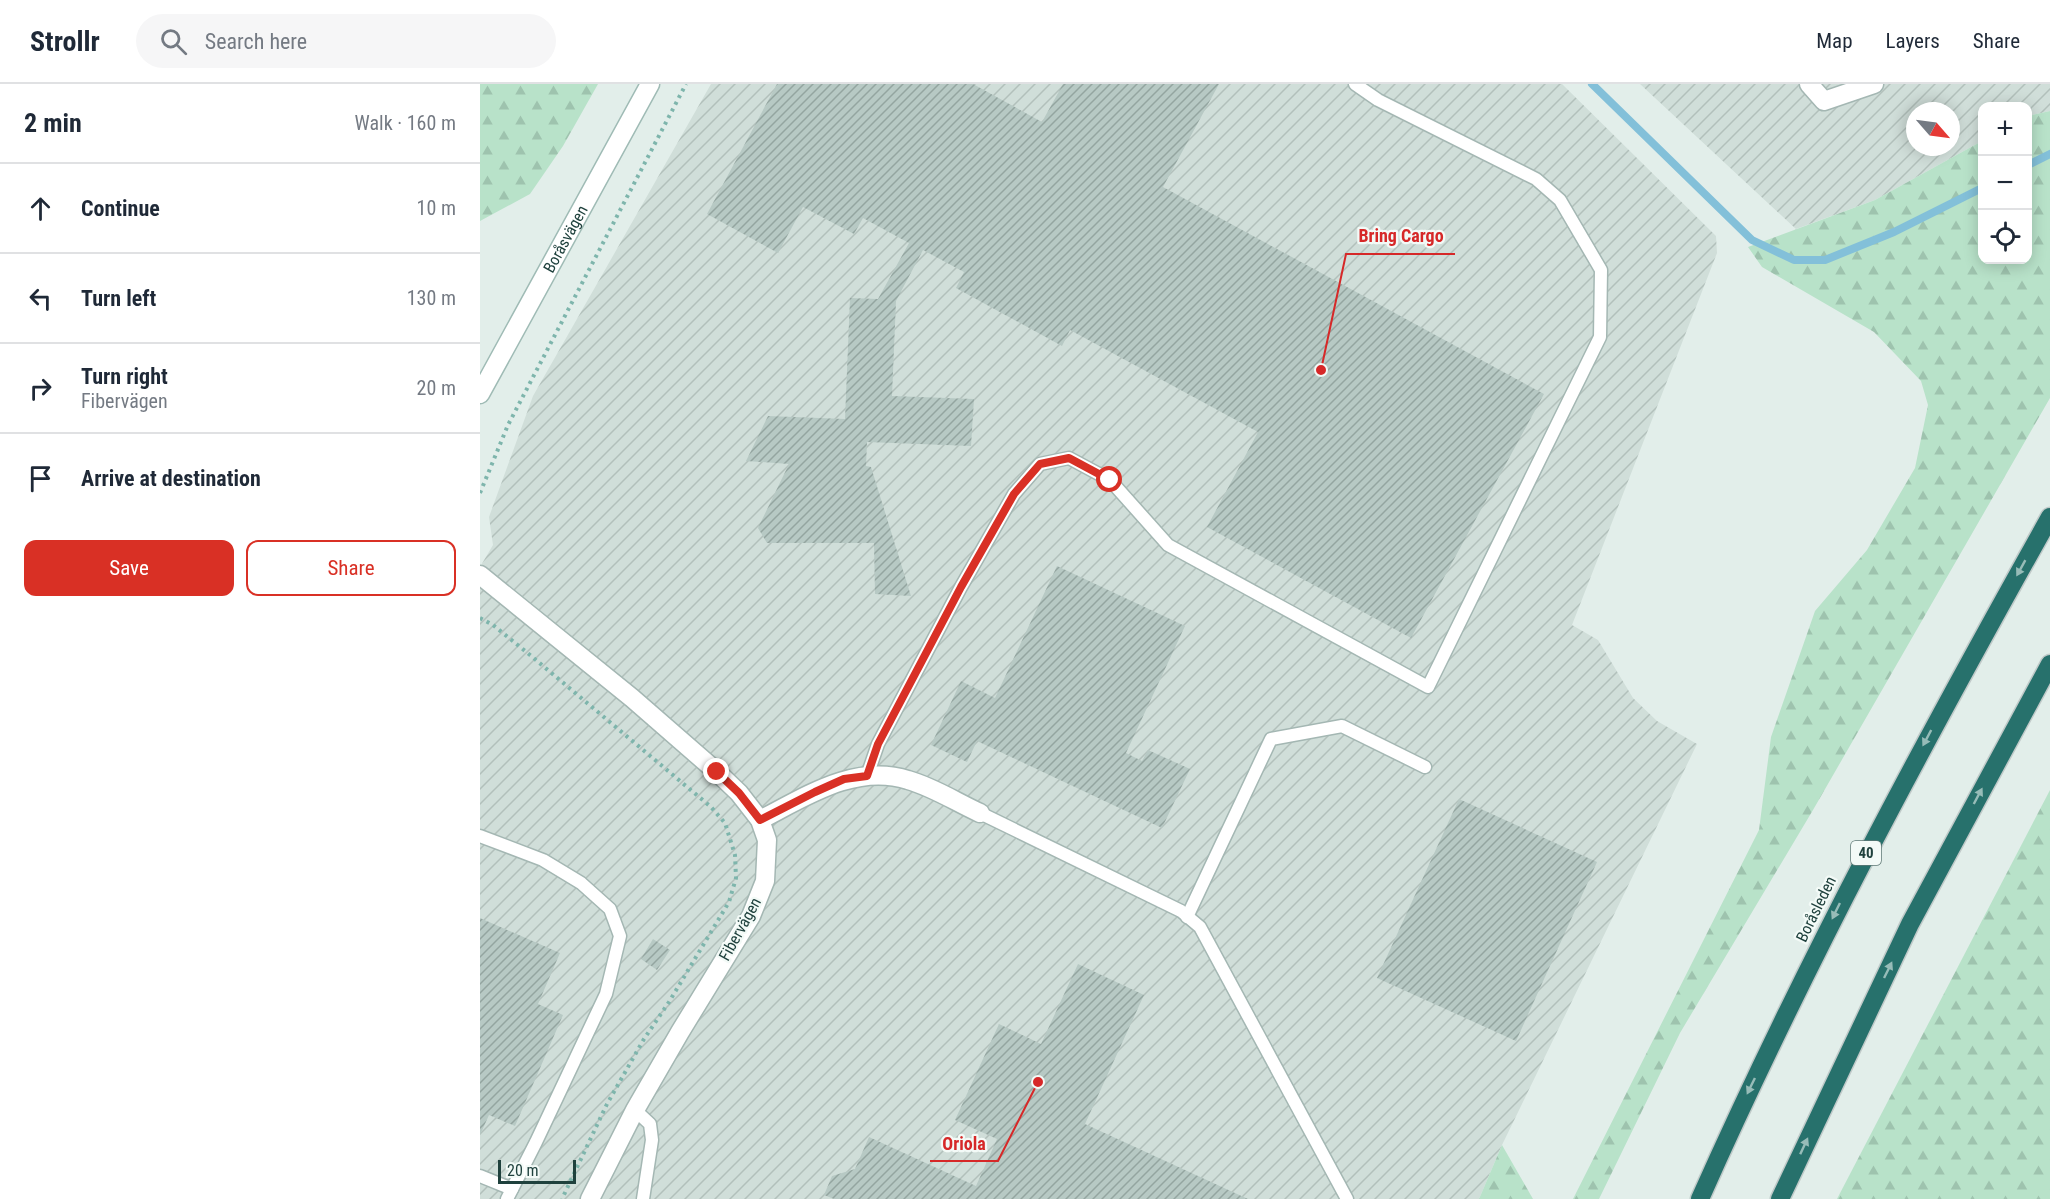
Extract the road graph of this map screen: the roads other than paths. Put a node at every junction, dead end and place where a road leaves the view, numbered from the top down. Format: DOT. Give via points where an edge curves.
graph roads {
  1 [pos="650,84"];
  2 [pos="1355,84"];
  3 [pos="1809,84"];
  4 [pos="1875,84"];
  5 [pos="480,394"];
  6 [pos="2050,516"];
  7 [pos="480,575"];
  8 [pos="2050,664"];
  9 [pos="1425,767"];
  10 [pos="867,776"];
  11 [pos="980,813"];
  12 [pos="760,820"];
  13 [pos="480,836"];
  14 [pos="1187,917"];
  15 [pos="635,1110"];
  16 [pos="480,1176"];
  17 [pos="509,1194"];
  18 [pos="590,1199"];
  19 [pos="643,1199"];
  20 [pos="1347,1199"];
  21 [pos="1700,1199"];
  22 [pos="1780,1199"];
  1 -- 5 [label="street, Boråsvägen"];
  2 -- 10 [label="lane" via="1378,100 1536,179 1560,200 1601,270 1600,337 1428,687 1168,545 1110,480 1069,458 1040,464 1014,494 878,744"];
  3 -- 4 [label="street" via="1824,101"];
  6 -- 21 [label="highway, Boråsleden / 40, one-way" via="1844,895"];
  7 -- 12 [label="street, Fibervägen" via="717,772"];
  22 -- 8 [label="highway, one-way" via="1910,924"];
  9 -- 14 [label="lane" via="1342,726 1270,739"];
  10 -- 11 [label="street" via="908,779"];
  10 -- 12 [label="street" via="844,779"];
  11 -- 14 [label="lane"];
  12 -- 15 [label="street, Fibervägen" via="767,840 765,881 751,916"];
  13 -- 17 [label="lane" via="543,860 581,883 610,909 620,936 606,994"];
  14 -- 20 [label="lane" via="1200,927"];
  15 -- 18 [label="street, Fibervägen"];
  15 -- 19 [label="lane" via="650,1124 652,1140"];
  16 -- 17 [label="lane"];
}
